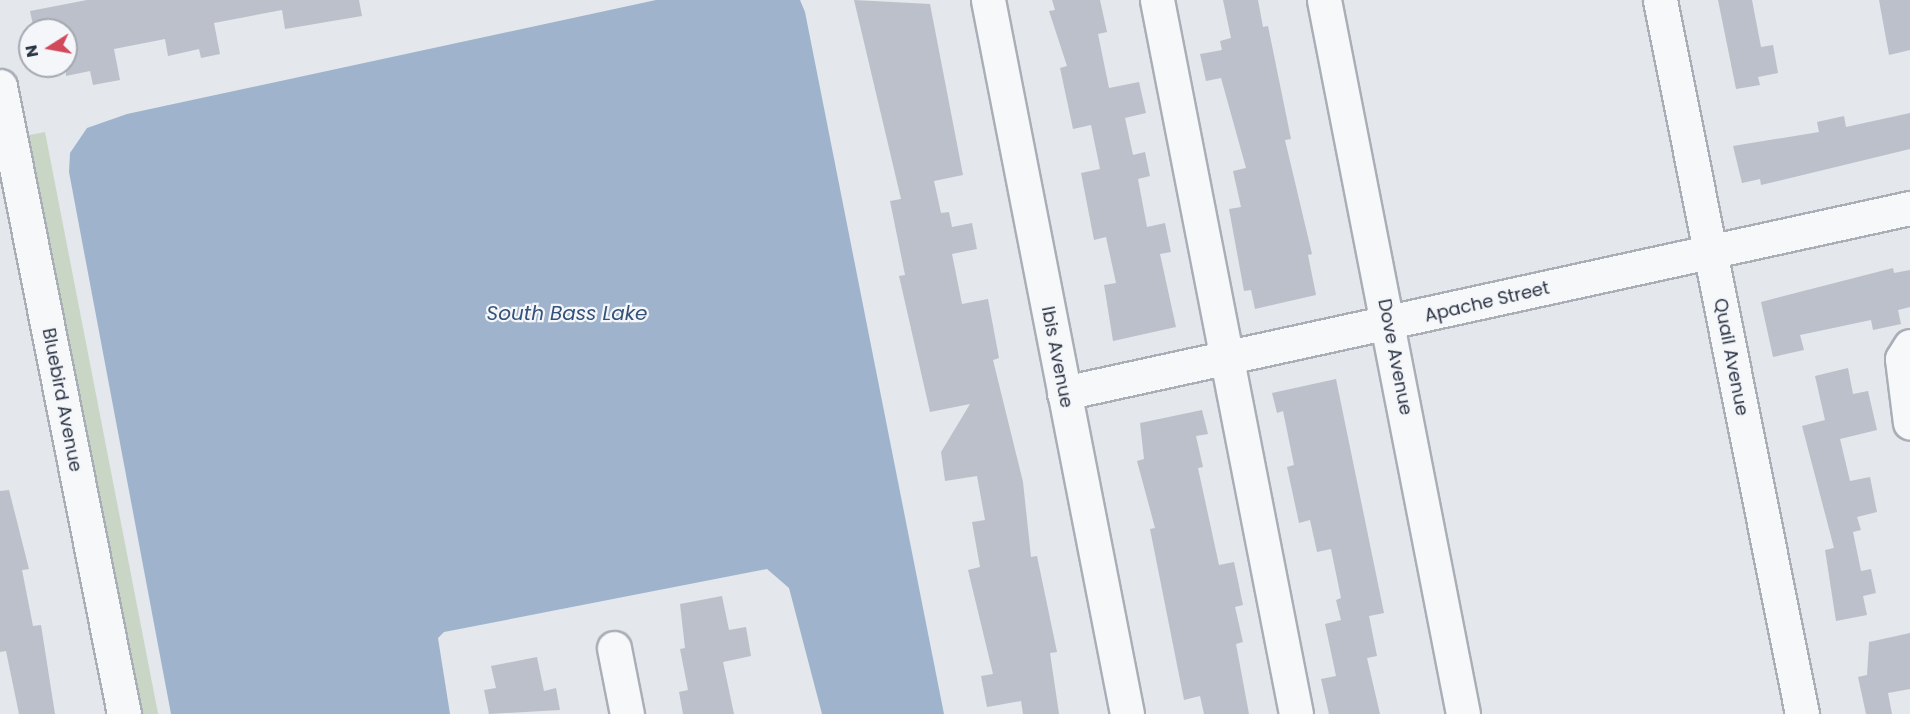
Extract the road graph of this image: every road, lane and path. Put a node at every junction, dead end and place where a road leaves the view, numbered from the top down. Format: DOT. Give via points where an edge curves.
graph roads {
  1 [pos="988,0"];
  2 [pos="1156,0"];
  3 [pos="1324,0"];
  4 [pos="1660,0"];
  5 [pos="0,86"];
  6 [pos="1910,208"];
  7 [pos="1710,250"];
  8 [pos="1388,324"];
  9 [pos="1910,346"];
  10 [pos="1226,359"];
  11 [pos="1064,393"];
  12 [pos="1910,423"];
  13 [pos="614,648"];
  14 [pos="124,714"];
  15 [pos="627,714"];
  16 [pos="1127,714"];
  17 [pos="1296,714"];
  18 [pos="1463,714"];
  19 [pos="1802,714"];
  1 -- 11 [label="street, Ibis Avenue"];
  2 -- 10 [label="street"];
  3 -- 8 [label="street, Dove Avenue"];
  4 -- 7 [label="street, Quail Avenue"];
  5 -- 14 [label="street, Bluebird Avenue"];
  6 -- 7 [label="street, Apache Street"];
  7 -- 8 [label="street, Apache Street"];
  7 -- 19 [label="street, Quail Avenue"];
  8 -- 10 [label="street, Apache Street"];
  8 -- 18 [label="street, Dove Avenue"];
  9 -- 12 [label="street" via="1902,359"];
  10 -- 11 [label="street, Apache Street"];
  10 -- 17 [label="street"];
  11 -- 16 [label="street, Ibis Avenue"];
  13 -- 15 [label="street"];
}
